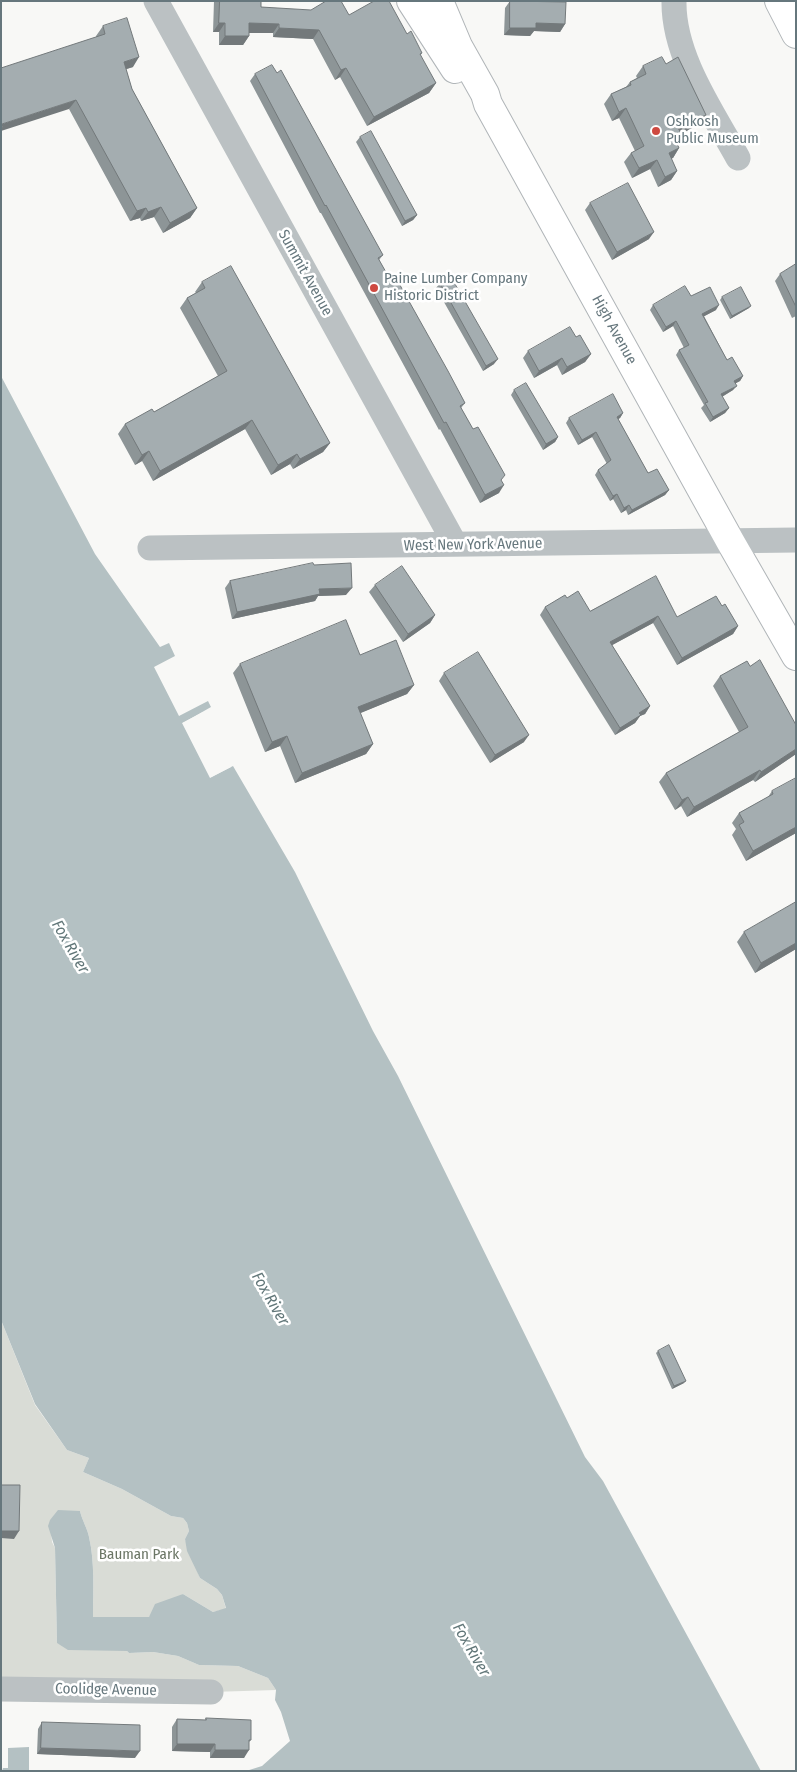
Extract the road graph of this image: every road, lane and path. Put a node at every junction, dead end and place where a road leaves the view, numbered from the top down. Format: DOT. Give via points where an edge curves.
graph roads {
  1 [pos="156,1"];
  2 [pos="411,1"];
  3 [pos="439,1"];
  4 [pos="674,1"];
  5 [pos="779,1"];
  6 [pos="796,34"];
  7 [pos="488,104"];
  8 [pos="738,158"];
  9 [pos="796,540"];
  10 [pos="730,541"];
  11 [pos="455,544"];
  12 [pos="150,548"];
  13 [pos="796,656"];
  14 [pos="1,1689"];
  15 [pos="210,1692"];
  1 -- 11 [label="street, Summit Avenue"];
  2 -- 7 [label="main road" via="444,54 472,91"];
  3 -- 7 [label="main road, High Avenue"];
  4 -- 8 [label="street" via="675,26 684,56"];
  5 -- 6 [label="main road"];
  7 -- 10 [label="main road, High Avenue"];
  9 -- 10 [label="street, West New York Avenue"];
  10 -- 11 [label="street, West New York Avenue"];
  10 -- 13 [label="main road, High Avenue"];
  11 -- 12 [label="street, West New York Avenue"];
  14 -- 15 [label="street, Coolidge Avenue"];
}
